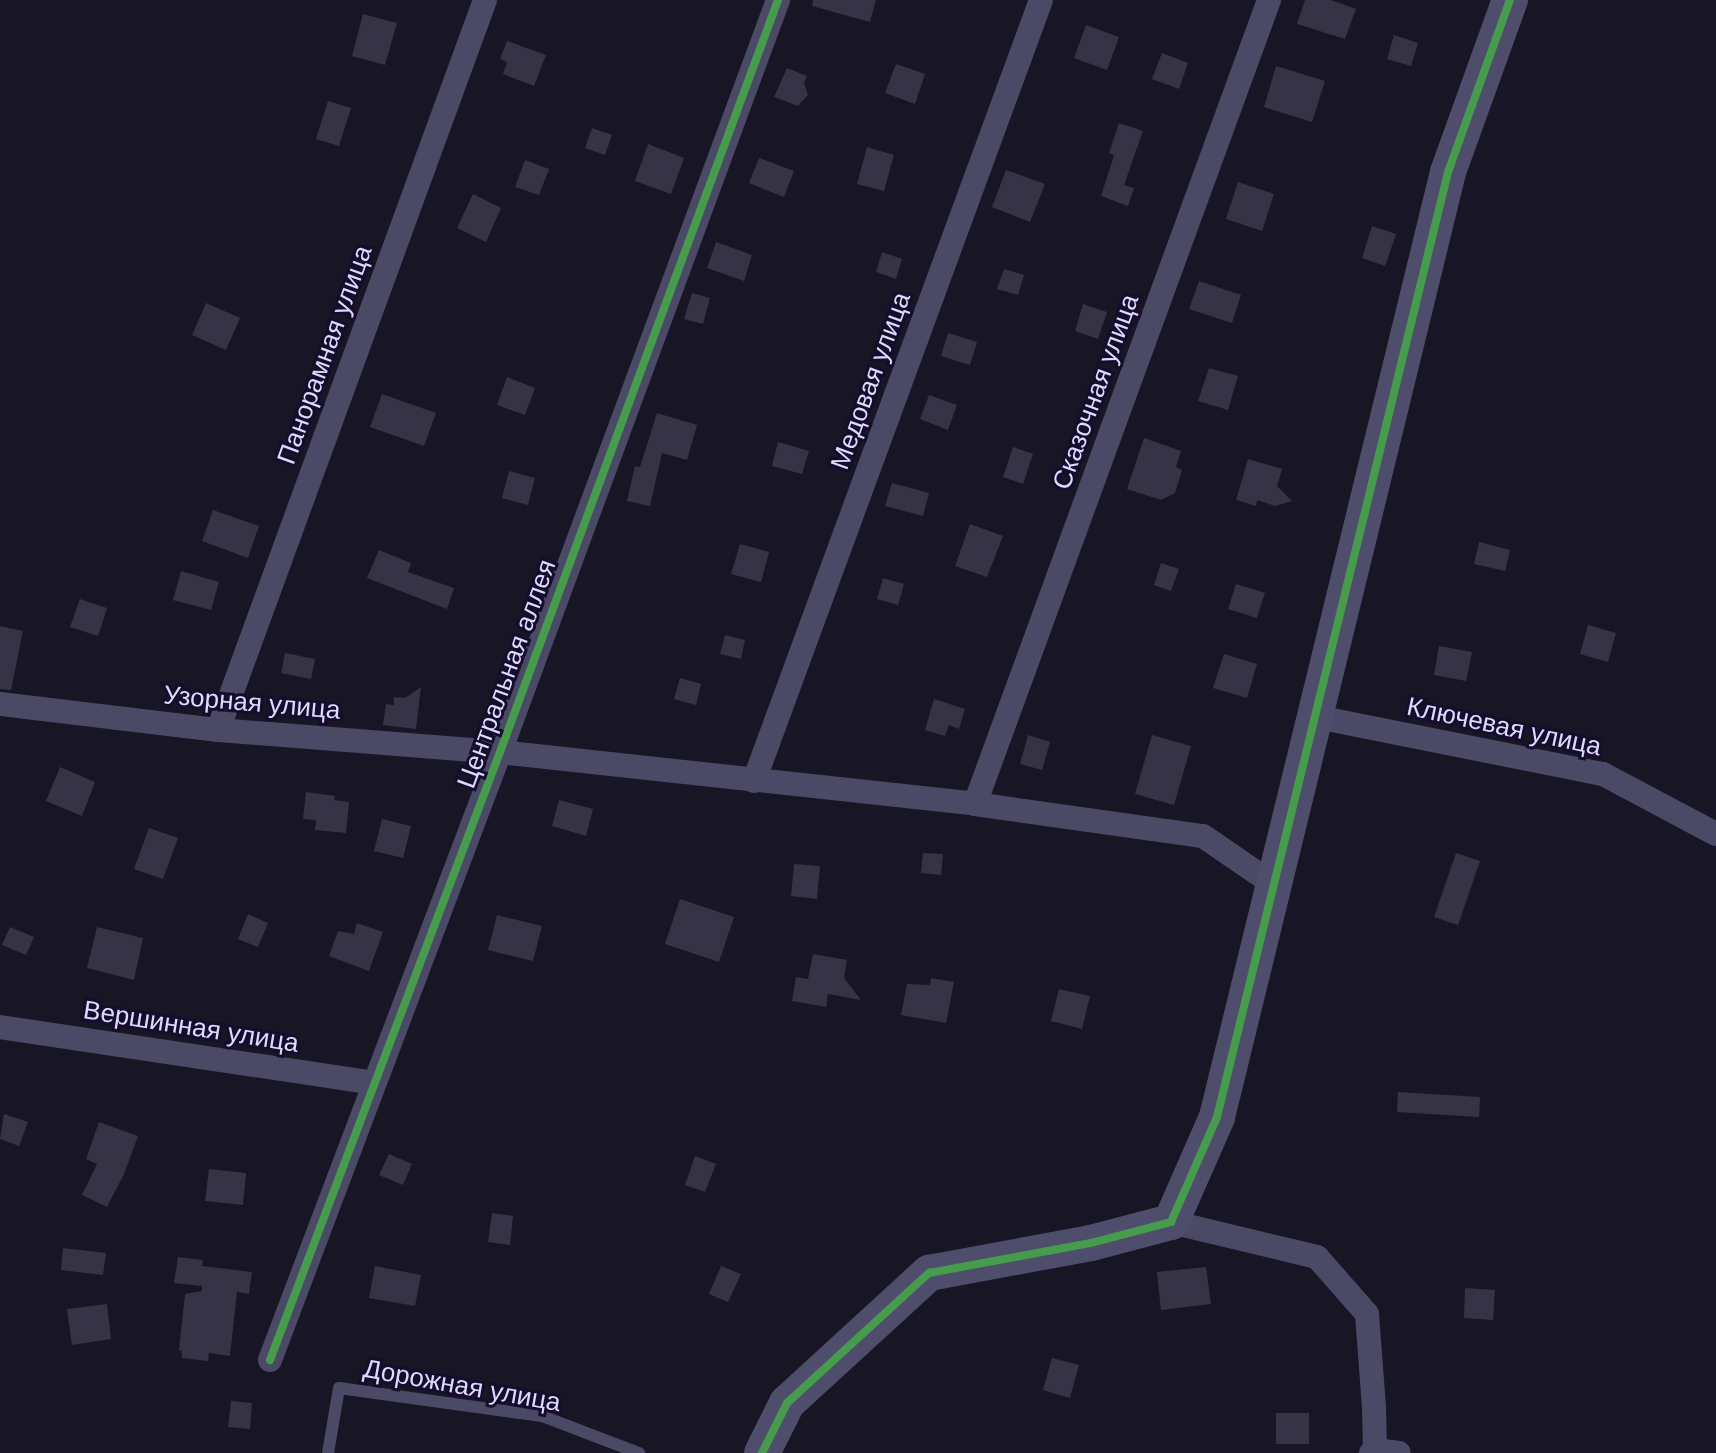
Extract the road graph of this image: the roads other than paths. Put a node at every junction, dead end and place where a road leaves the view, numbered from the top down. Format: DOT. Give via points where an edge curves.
graph roads {
  1 [pos="485,0"];
  2 [pos="778,0"];
  3 [pos="1041,0"];
  4 [pos="1269,0"];
  5 [pos="1510,0"];
  6 [pos="0,704"];
  7 [pos="1317,717"];
  8 [pos="218,730"];
  9 [pos="500,752"];
  10 [pos="754,781"];
  11 [pos="975,804"];
  12 [pos="1716,834"];
  13 [pos="1273,884"];
  14 [pos="0,1027"];
  15 [pos="374,1083"];
  16 [pos="1171,1222"];
  17 [pos="270,1360"];
  18 [pos="1382,1452"];
  19 [pos="328,1453"];
  20 [pos="639,1453"];
  21 [pos="762,1453"];
  1 -- 8 [label="street, Панорамная улица"];
  2 -- 9 [label="street, Центральная аллея"];
  3 -- 10 [label="street, Медовая улица"];
  4 -- 11 [label="street, Сказочная улица"];
  5 -- 7 [label="street" via="1448,172"];
  6 -- 8 [label="street, Узорная улица"];
  7 -- 12 [label="street, Ключевая улица" via="1603,774"];
  7 -- 13 [label="street"];
  8 -- 9 [label="street, Узорная улица"];
  9 -- 10 [label="street, Узорная улица"];
  9 -- 15 [label="street, Центральная аллея"];
  10 -- 11 [label="street, Узорная улица"];
  11 -- 13 [label="street, Узорная улица" via="1203,836"];
  13 -- 16 [label="street" via="1217,1117"];
  14 -- 15 [label="street, Вершинная улица"];
  15 -- 17 [label="street, Центральная аллея"];
  16 -- 18 [label="street" via="1317,1257 1367,1314"];
  16 -- 21 [label="street" via="1091,1243 929,1273 787,1403"];
  19 -- 20 [label="lane, Дорожная улица" via="339,1388 542,1416"];
}
